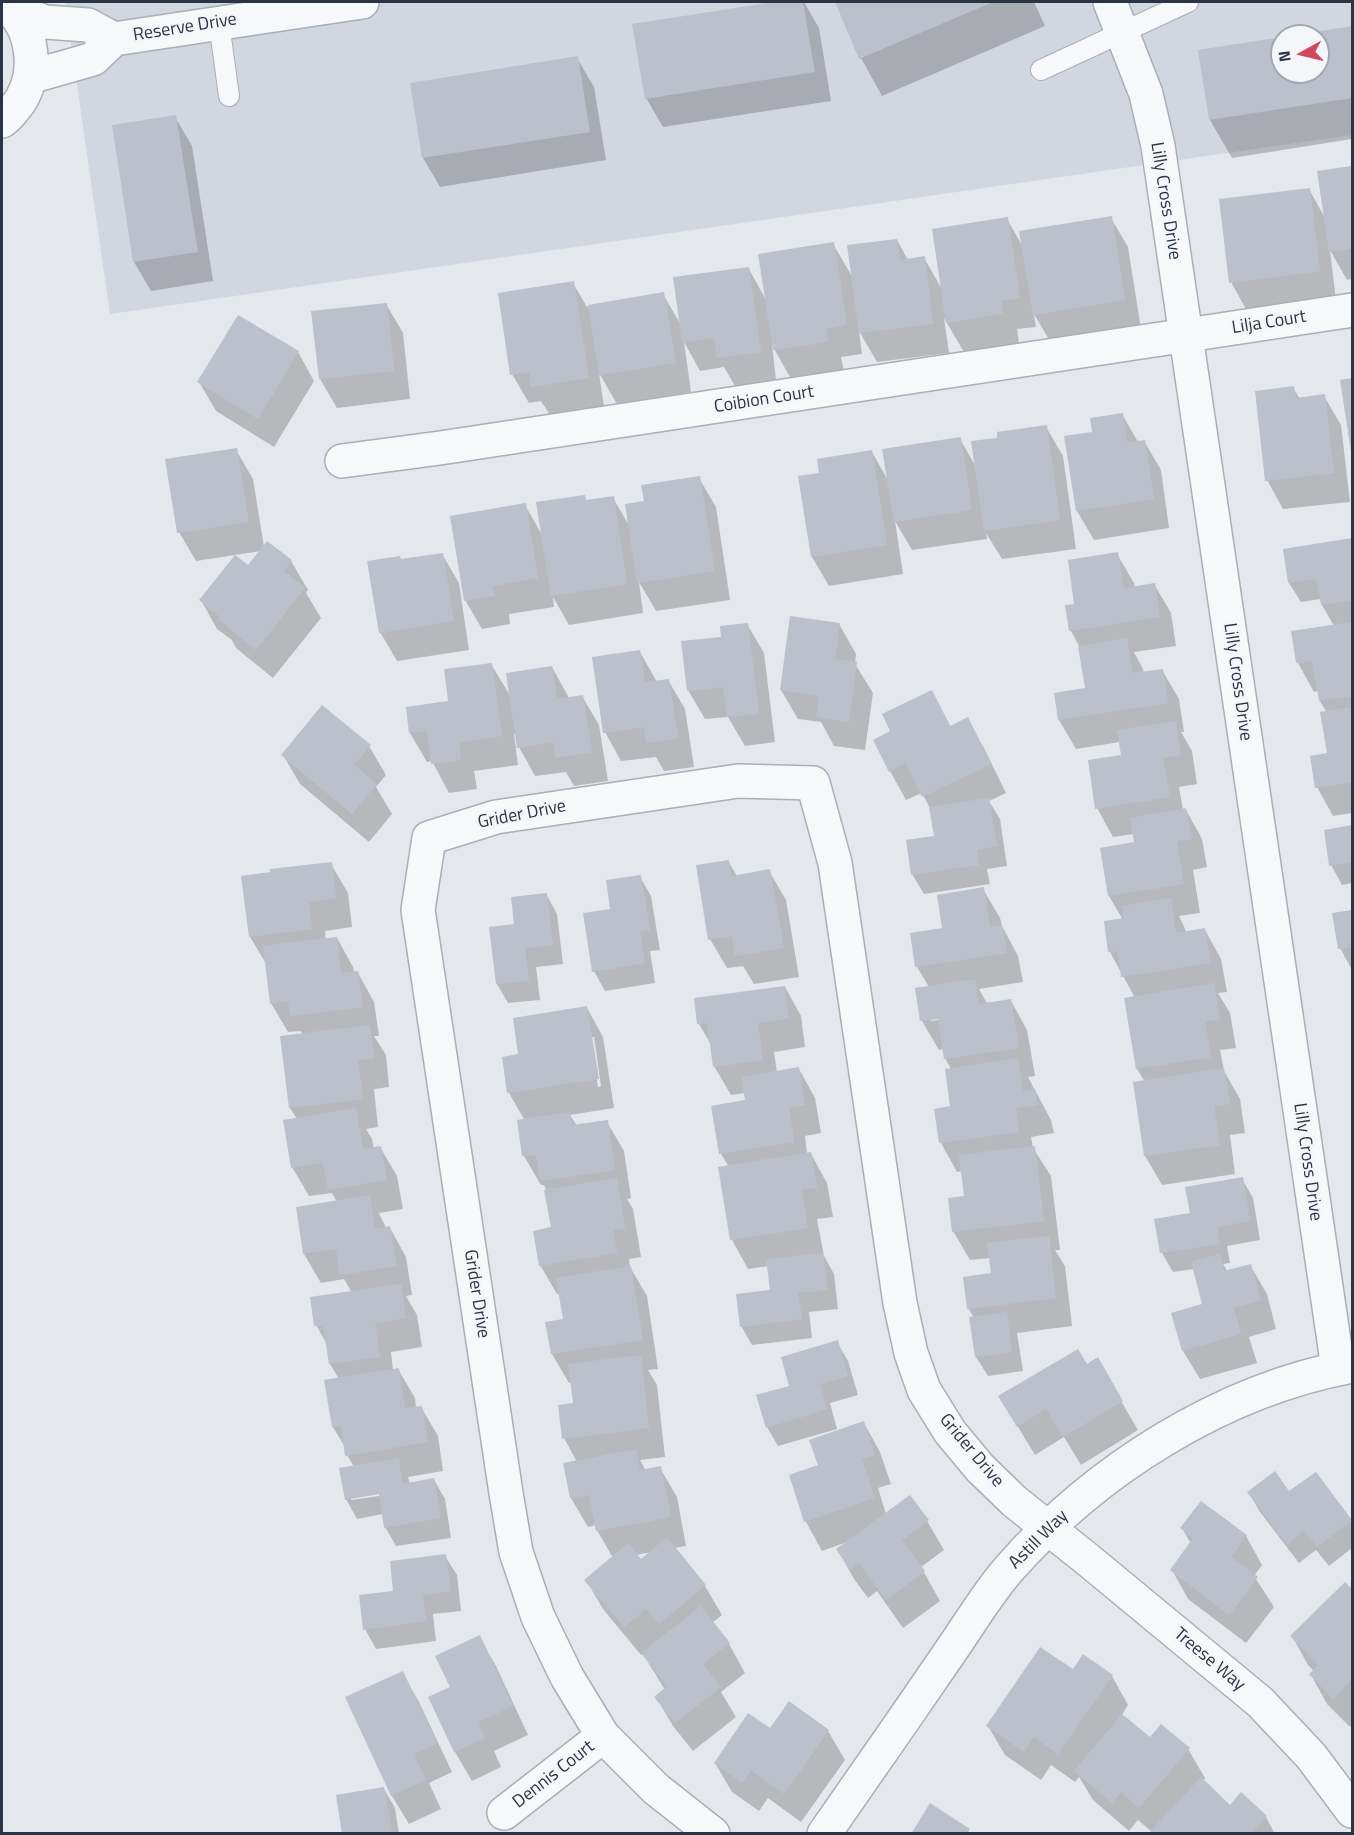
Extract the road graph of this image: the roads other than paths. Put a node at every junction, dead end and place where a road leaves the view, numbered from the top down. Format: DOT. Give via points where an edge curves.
graph roads {
  1 [pos="362,2"];
  2 [pos="1110,2"];
  3 [pos="1188,2"];
  4 [pos="6,5"];
  5 [pos="219,23"];
  6 [pos="1122,32"];
  7 [pos="114,39"];
  8 [pos="1041,70"];
  9 [pos="30,77"];
  10 [pos="229,96"];
  11 [pos="2,121"];
  12 [pos="1353,310"];
  13 [pos="1186,336"];
  14 [pos="342,461"];
  15 [pos="1345,1367"];
  16 [pos="1047,1528"];
  17 [pos="603,1736"];
  18 [pos="1353,1811"];
  19 [pos="504,1813"];
  20 [pos="713,1833"];
  21 [pos="824,1833"];
  1 -- 5 [label="street, Reserve Drive"];
  2 -- 6 [label="street, Lilly Cross Drive"];
  3 -- 6 [label="lane"];
  4 -- 7 [label="street, Reserve Drive" via="45,22 88,25"];
  4 -- 9 [label="street" via="24,28 31,52"];
  5 -- 7 [label="street, Reserve Drive"];
  5 -- 10 [label="lane"];
  6 -- 8 [label="lane"];
  6 -- 13 [label="street, Lilly Cross Drive" via="1146,94 1158,146"];
  7 -- 9 [label="street, Reserve Drive" via="93,59"];
  9 -- 11 [label="street" via="21,100"];
  12 -- 13 [label="street, Lilja Court"];
  13 -- 14 [label="street, Coibion Court"];
  13 -- 15 [label="street, Lilly Cross Drive"];
  15 -- 16 [label="street, Astill Way" via="1285,1382 1177,1431 1118,1468"];
  16 -- 17 [label="street, Grider Drive" via="980,1468 950,1432 924,1390 911,1353 900,1303 835,863 813,783 738,781 496,817 429,838 418,910 516,1552 538,1617 567,1677"];
  16 -- 18 [label="street, Treese Way" via="1260,1702 1311,1756"];
  16 -- 21 [label="street, Astill Way" via="1007,1571"];
  17 -- 19 [label="street, Dennis Court"];
  17 -- 20 [label="street, Grider Drive" via="656,1789"];
}
